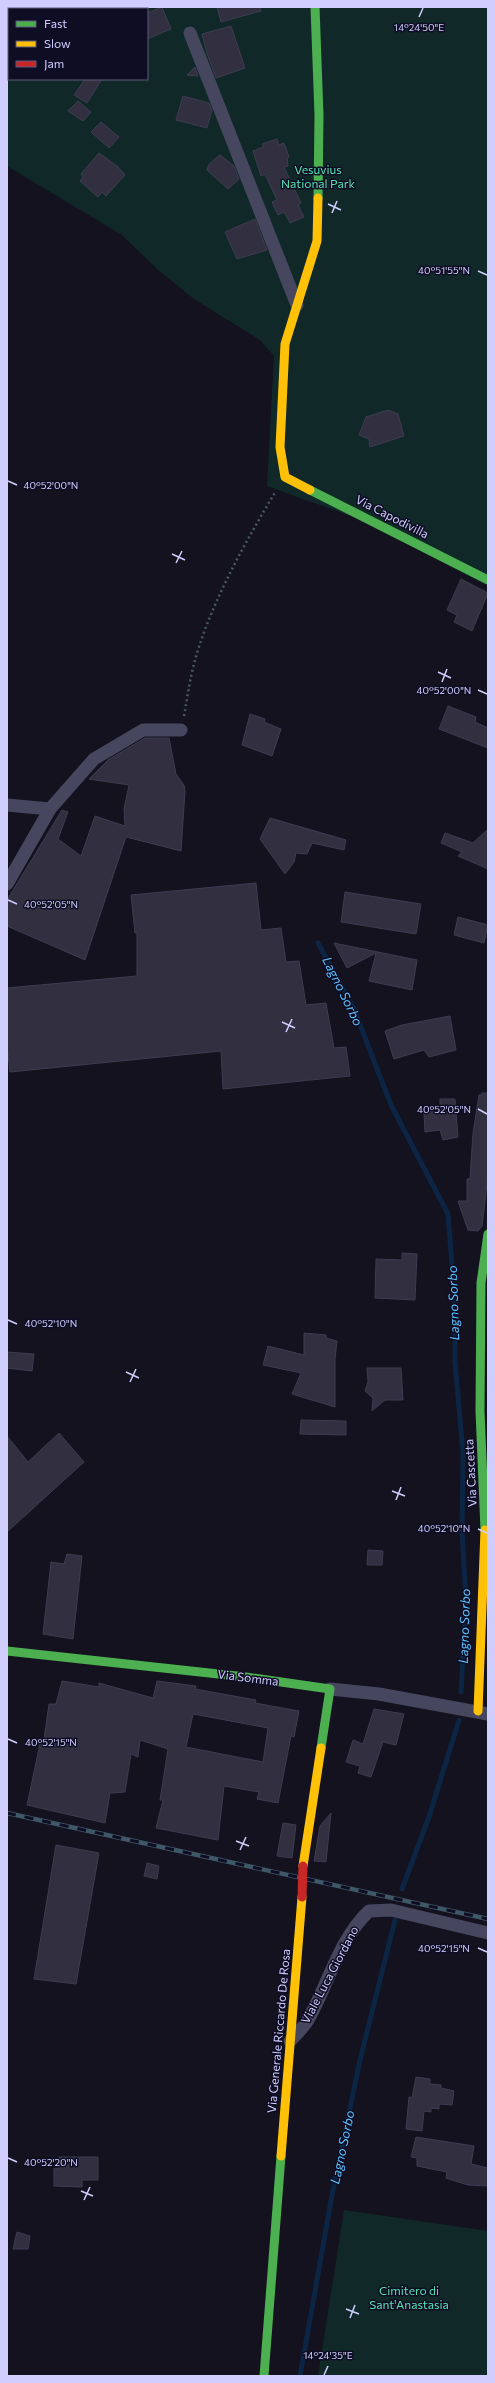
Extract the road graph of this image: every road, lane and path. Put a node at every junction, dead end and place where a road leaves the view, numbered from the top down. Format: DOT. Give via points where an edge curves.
graph roads {
  1 [pos="315,7"];
  2 [pos="190,33"];
  3 [pos="297,305"];
  4 [pos="285,477"];
  5 [pos="488,580"];
  6 [pos="181,730"];
  7 [pos="7,805"];
  8 [pos="50,809"];
  9 [pos="7,884"];
  10 [pos="488,1234"];
  11 [pos="7,1652"];
  12 [pos="330,1689"];
  13 [pos="483,1712"];
  14 [pos="488,1933"];
  15 [pos="290,2041"];
  16 [pos="264,2376"];
  1 -- 3 [label="street" via="319,115 317,241"];
  2 -- 3 [label="street"];
  3 -- 4 [label="street" via="285,344 280,447"];
  4 -- 5 [label="street, Via Capodivilla"];
  4 -- 6 [label="path" via="258,522 208,621 193,667"];
  6 -- 8 [label="street" via="143,730 94,759"];
  7 -- 8 [label="street"];
  8 -- 9 [label="street"];
  10 -- 13 [label="street, Via Cascetta" via="480,1283 480,1411 485,1518"];
  11 -- 12 [label="street, Via Somma" via="246,1677"];
  12 -- 13 [label="street, Via Somma" via="379,1694"];
  12 -- 15 [label="street, Via Generale Riccardo De Rosa, bridge" via="303,1866"];
  14 -- 15 [label="street, Viale Luca Giordano" via="391,1910 369,1911 359,1920 325,1981 307,2021"];
  15 -- 16 [label="street, Via Generale Riccardo De Rosa"];
}
